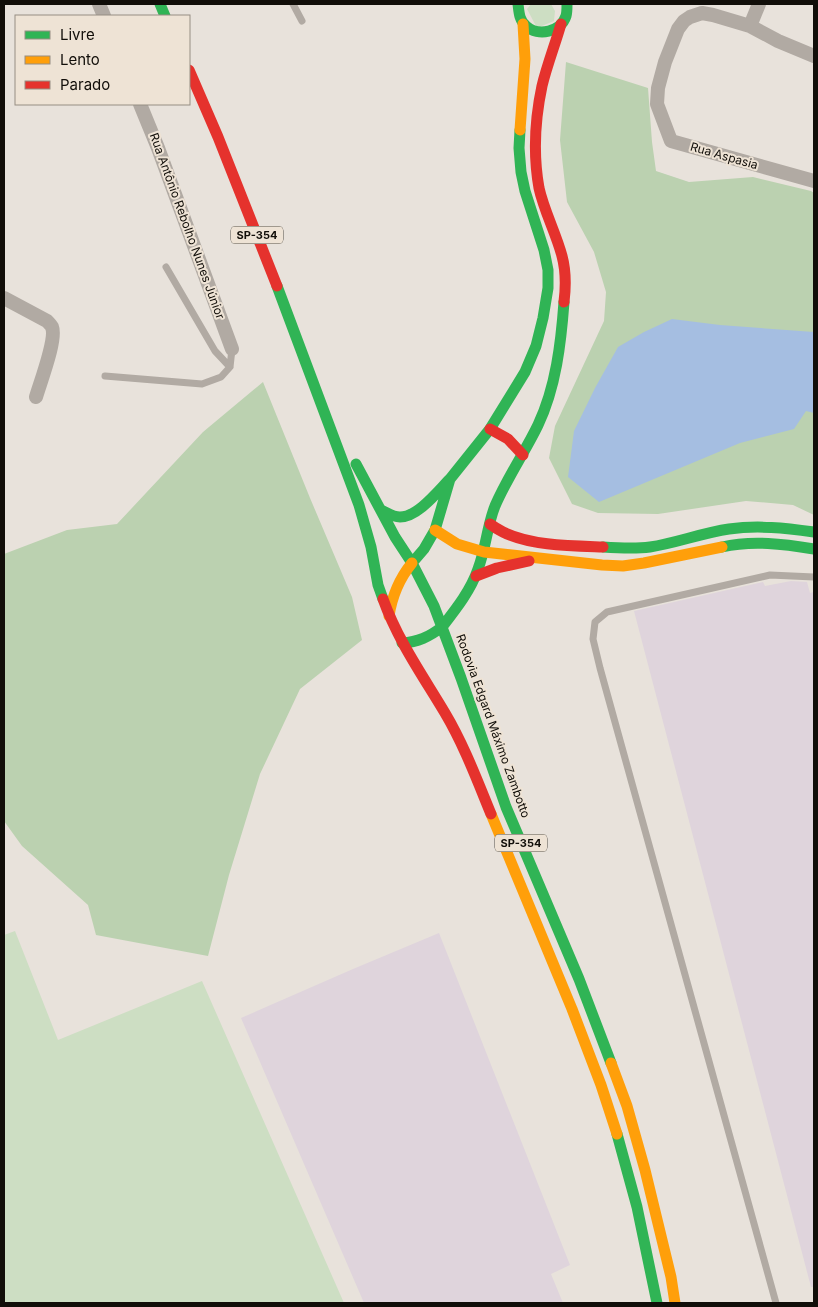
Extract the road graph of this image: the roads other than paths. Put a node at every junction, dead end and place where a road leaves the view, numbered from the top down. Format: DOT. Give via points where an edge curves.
graph roads {
  1 [pos="293,4"];
  2 [pos="518,4"];
  3 [pos="759,4"];
  4 [pos="568,5"];
  5 [pos="302,22"];
  6 [pos="523,24"];
  7 [pos="561,24"];
  8 [pos="750,26"];
  9 [pos="814,56"];
  10 [pos="190,72"];
  11 [pos="140,105"];
  12 [pos="814,181"];
  13 [pos="166,267"];
  14 [pos="4,298"];
  15 [pos="232,349"];
  16 [pos="230,367"];
  17 [pos="105,376"];
  18 [pos="36,396"];
  19 [pos="321,402"];
  20 [pos="490,429"];
  21 [pos="523,455"];
  22 [pos="450,478"];
  23 [pos="381,510"];
  24 [pos="490,524"];
  25 [pos="435,530"];
  26 [pos="814,532"];
  27 [pos="814,549"];
  28 [pos="484,552"];
  29 [pos="545,558"];
  30 [pos="412,562"];
  31 [pos="476,576"];
  32 [pos="814,576"];
  33 [pos="389,616"];
  34 [pos="442,627"];
  35 [pos="402,643"];
  36 [pos="657,1303"];
  37 [pos="675,1303"];
  38 [pos="776,1303"];
  1 -- 5 [label="lane"];
  2 -- 6 [label="main road"];
  3 -- 8 [label="street"];
  4 -- 7 [label="main road"];
  6 -- 7 [label="main road" via="542,32 549,32"];
  6 -- 20 [label="main road" via="521,172 544,250 548,288 536,346 525,372"];
  7 -- 21 [label="main road" via="542,85 535,146 543,203 563,257 564,304 547,400"];
  8 -- 9 [label="street"];
  8 -- 12 [label="street, Rua Aspasia" via="702,14 684,21 665,62 658,88 657,104 671,141"];
  10 -- 19 [label="main road, Rodovia Edgard Máximo Zambotto / SP-354"];
  11 -- 15 [label="street, Rua Antônio Rebolho Nunes Júnior"];
  13 -- 16 [label="lane" via="215,351"];
  14 -- 18 [label="street" via="52,325 52,343"];
  15 -- 16 [label="lane"];
  16 -- 17 [label="lane" via="221,377 202,384"];
  19 -- 23 [label="main road, Rodovia Edgard Máximo Zambotto / SP-354"];
  19 -- 33 [label="main road, Rodovia Edgard Máximo Zambotto / SP-354" via="363,518 378,585"];
  20 -- 21 [label="main road" via="504,436"];
  20 -- 22 [label="main road"];
  21 -- 24 [label="main road" via="494,509"];
  22 -- 23 [label="main road" via="409,515 394,516"];
  22 -- 25 [label="main road"];
  23 -- 30 [label="main road, Rodovia Edgard Máximo Zambotto / SP-354"];
  24 -- 26 [label="main road" via="512,537 561,545 623,548 648,548 728,529 777,527"];
  24 -- 28 [label="main road"];
  25 -- 28 [label="main road" via="457,544"];
  25 -- 30 [label="main road"];
  27 -- 29 [label="main road" via="783,544 734,544 623,566"];
  28 -- 29 [label="main road"];
  28 -- 31 [label="main road"];
  29 -- 31 [label="main road" via="511,564"];
  30 -- 33 [label="main road" via="395,590"];
  30 -- 34 [label="main road, Rodovia Edgard Máximo Zambotto / SP-354"];
  31 -- 34 [label="main road"];
  32 -- 38 [label="lane" via="770,575 607,612 595,622 593,639"];
  33 -- 35 [label="main road, Rodovia Edgard Máximo Zambotto / SP-354"];
  34 -- 35 [label="main road" via="423,641"];
  34 -- 37 [label="main road, Rodovia Edgard Máximo Zambotto / SP-354" via="506,806 579,979 627,1106 648,1180"];
  35 -- 36 [label="main road, Rodovia Edgard Máximo Zambotto / SP-354" via="469,760 602,1086 637,1207"];
}
